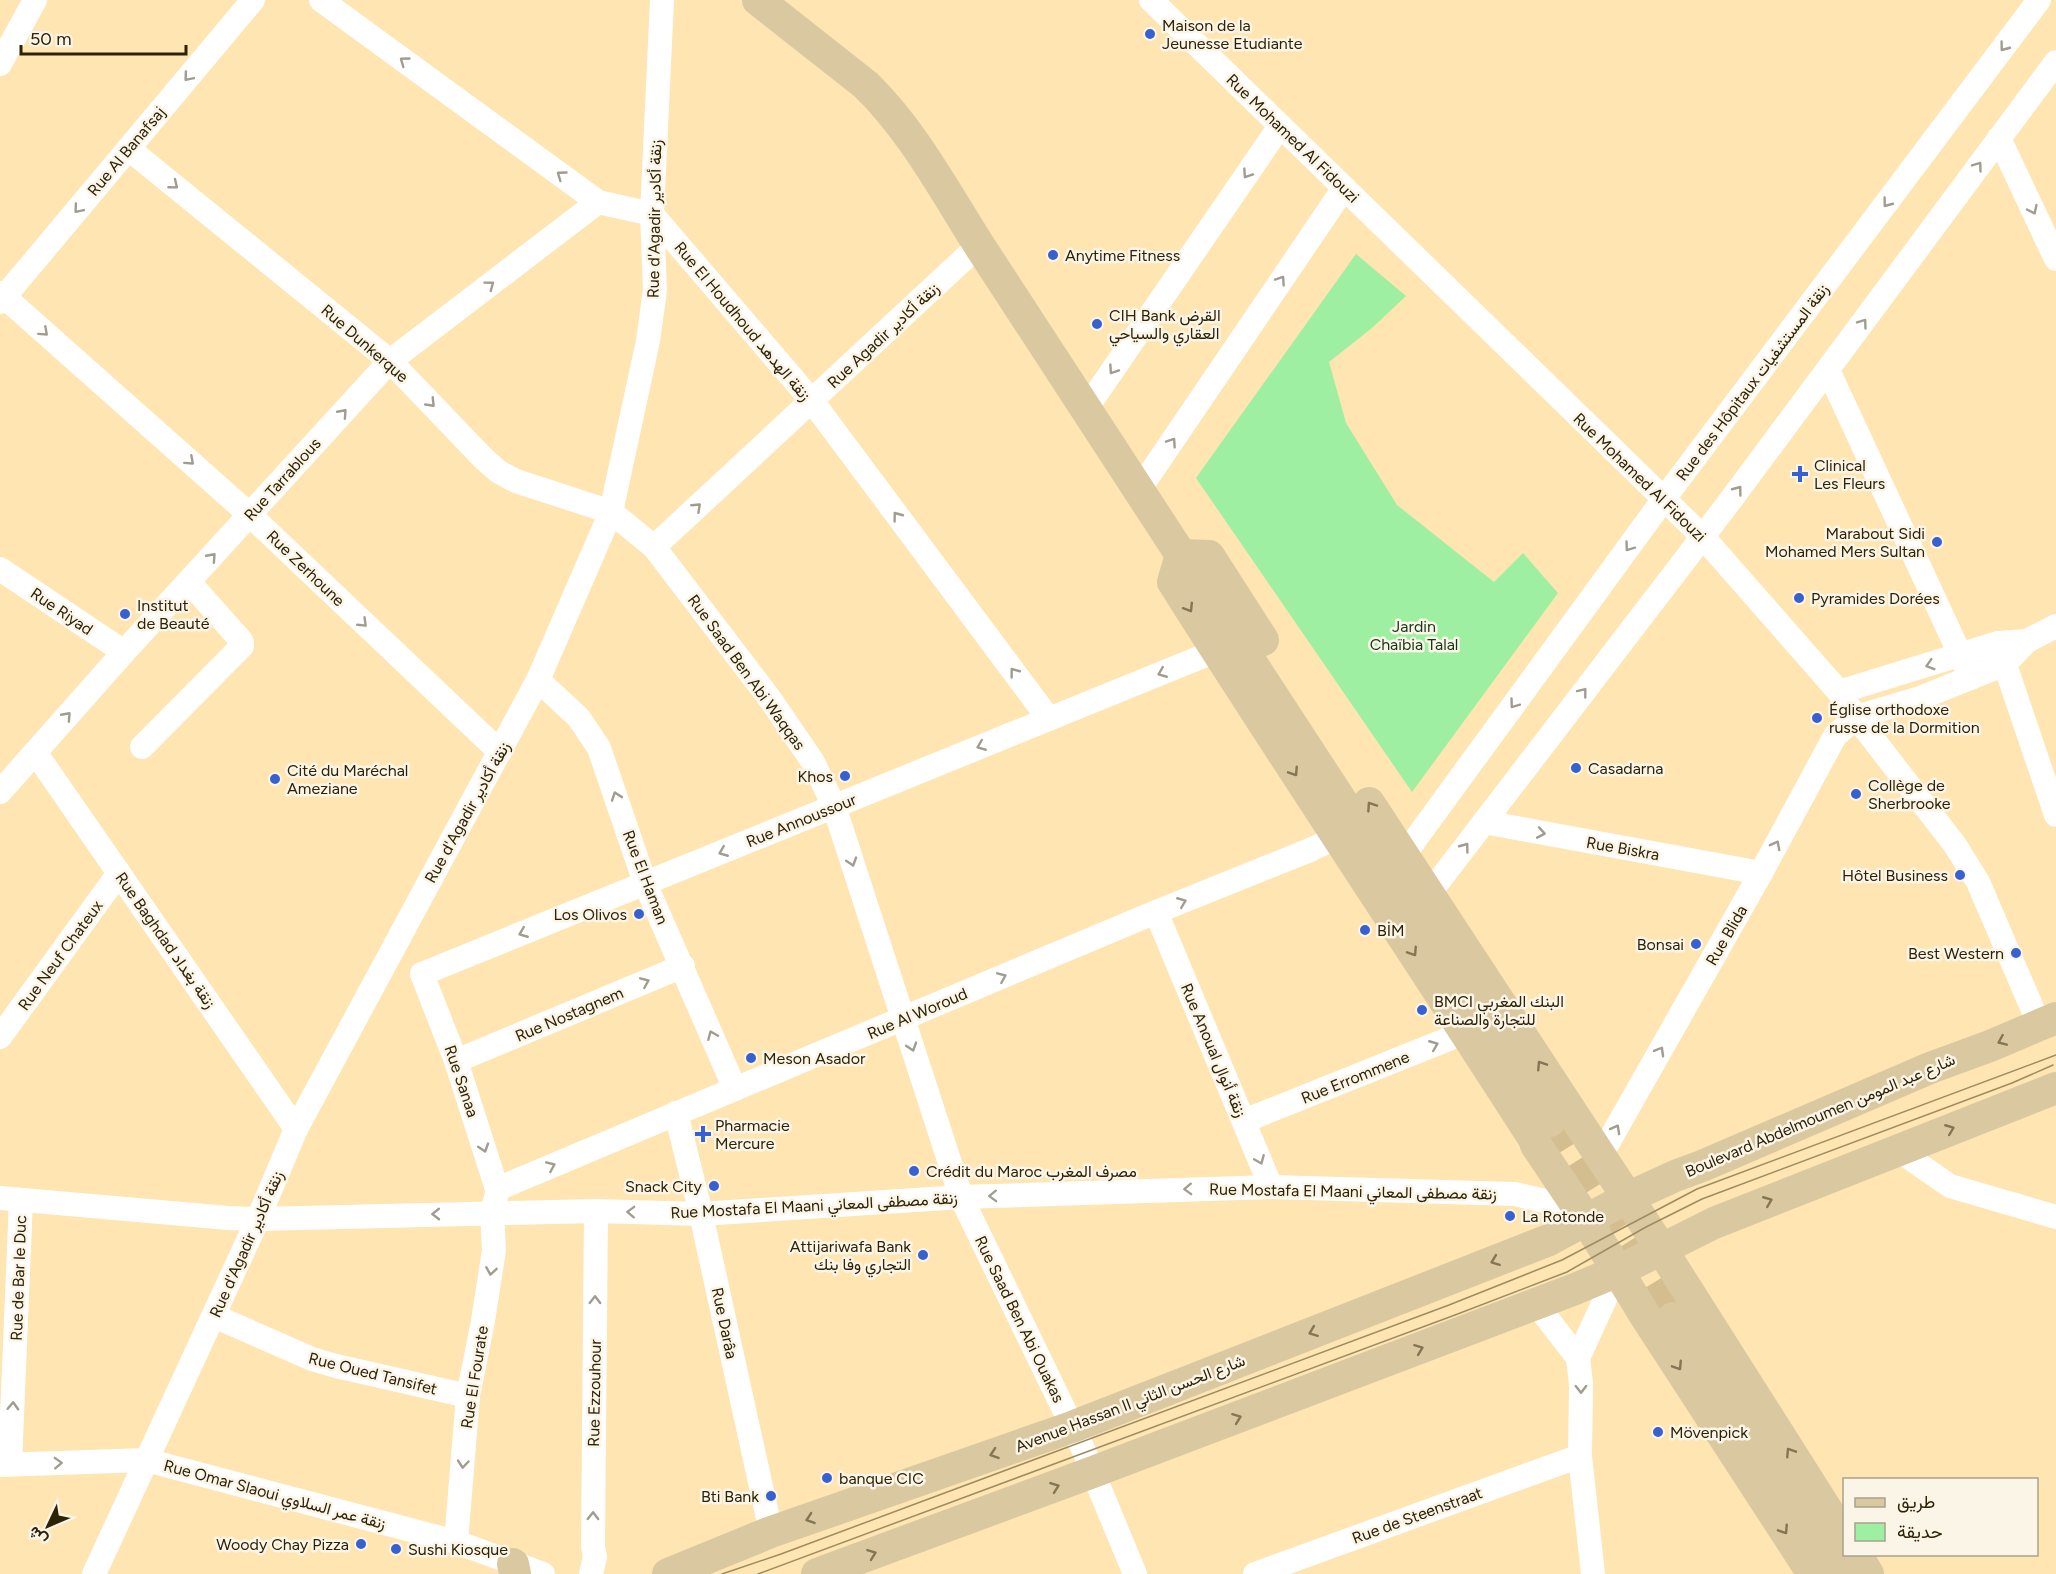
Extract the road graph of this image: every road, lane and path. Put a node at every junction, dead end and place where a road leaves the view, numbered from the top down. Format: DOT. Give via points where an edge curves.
graph roads {
  1 [pos="35,0"];
  2 [pos="253,0"];
  3 [pos="321,0"];
  4 [pos="662,0"];
  5 [pos="758,0"];
  6 [pos="1151,0"];
  7 [pos="2039,0"];
  8 [pos="2056,62"];
  9 [pos="0,64"];
  10 [pos="1280,126"];
  11 [pos="1999,138"];
  12 [pos="129,148"];
  13 [pos="1344,188"];
  14 [pos="598,202"];
  15 [pos="652,214"];
  16 [pos="979,244"];
  17 [pos="2056,259"];
  18 [pos="1,297"];
  19 [pos="390,361"];
  20 [pos="1828,370"];
  21 [pos="812,401"];
  22 [pos="1086,410"];
  23 [pos="1139,490"];
  24 [pos="1663,500"];
  25 [pos="611,512"];
  26 [pos="250,515"];
  27 [pos="1703,537"];
  28 [pos="654,547"];
  29 [pos="1181,555"];
  30 [pos="0,569"];
  31 [pos="189,582"];
  32 [pos="2056,626"];
  33 [pos="1216,651"];
  34 [pos="124,652"];
  35 [pos="2001,653"];
  36 [pos="1961,655"];
  37 [pos="1971,678"];
  38 [pos="538,680"];
  39 [pos="1839,692"];
  40 [pos="1856,717"];
  41 [pos="1049,719"];
  42 [pos="142,747"];
  43 [pos="35,752"];
  44 [pos="500,752"];
  45 [pos="0,792"];
  46 [pos="834,806"];
  47 [pos="2056,815"];
  48 [pos="1484,822"];
  49 [pos="1337,837"];
  50 [pos="1404,855"];
  51 [pos="119,873"];
  52 [pos="1761,873"];
  53 [pos="645,883"];
  54 [pos="1429,894"];
  55 [pos="1156,912"];
  56 [pos="389,955"];
  57 [pos="683,966"];
  58 [pos="422,974"];
  59 [pos="903,1019"];
  60 [pos="2048,1021"];
  61 [pos="1466,1032"];
  62 [pos="0,1037"];
  63 [pos="456,1061"];
  64 [pos="735,1089"];
  65 [pos="2056,1089"];
  66 [pos="676,1113"];
  67 [pos="1244,1121"];
  68 [pos="1550,1121"];
  69 [pos="296,1129"];
  70 [pos="1898,1150"];
  71 [pos="1600,1157"];
  72 [pos="1271,1187"];
  73 [pos="497,1189"];
  74 [pos="961,1197"];
  75 [pos="1627,1198"];
  76 [pos="10,1199"];
  77 [pos="596,1211"];
  78 [pos="492,1213"];
  79 [pos="701,1214"];
  80 [pos="2056,1217"];
  81 [pos="258,1219"];
  82 [pos="1587,1221"];
  83 [pos="1662,1250"];
  84 [pos="1618,1271"];
  85 [pos="1536,1304"];
  86 [pos="214,1316"];
  87 [pos="1673,1318"];
  88 [pos="1578,1358"];
  89 [pos="468,1396"];
  90 [pos="1072,1427"];
  91 [pos="1580,1456"];
  92 [pos="146,1460"];
  93 [pos="5,1465"];
  94 [pos="1093,1472"];
  95 [pos="771,1532"];
  96 [pos="1843,1534"];
  97 [pos="456,1542"];
  98 [pos="1857,1556"];
  99 [pos="593,1565"];
  100 [pos="514,1569"];
  101 [pos="94,1574"];
  102 [pos="543,1574"];
  103 [pos="614,1574"];
  104 [pos="668,1574"];
  105 [pos="817,1574"];
  106 [pos="1135,1574"];
  107 [pos="1255,1574"];
  108 [pos="1593,1574"];
  109 [pos="1812,1574"];
  110 [pos="1839,1574"];
  111 [pos="1868,1574"];
  1 -- 9 [label="street"];
  2 -- 12 [label="street, Rue Al Banafsaj, one-way"];
  14 -- 3 [label="street, one-way"];
  4 -- 15 [label="street, Rue d'Agadir زنقة أكادير"];
  5 -- 16 [label="main road" via="882,100 913,140"];
  6 -- 10 [label="street, Rue Mohamed Al Fidouzi"];
  7 -- 24 [label="street, Rue des Hôpitaux زنقة المستشفيات, one-way"];
  8 -- 11 [label="street"];
  10 -- 13 [label="street, Rue Mohamed Al Fidouzi"];
  10 -- 22 [label="street, one-way"];
  11 -- 17 [label="street, one-way"];
  20 -- 11 [label="street, one-way"];
  12 -- 18 [label="street, Rue Al Banafsaj, one-way"];
  12 -- 19 [label="street, Rue Dunkerque, one-way"];
  23 -- 13 [label="street, one-way"];
  13 -- 24 [label="street, Rue Mohamed Al Fidouzi"];
  14 -- 15 [label="street"];
  19 -- 14 [label="street, Rue Tarrablous, one-way"];
  15 -- 21 [label="street, Rue El Houdhoud زنقة الهدهد"];
  15 -- 25 [label="street, Rue d'Agadir زنقة أكادير" via="655,290"];
  16 -- 21 [label="street, Rue Agadir زنقة أكادير"];
  16 -- 22 [label="main road"];
  18 -- 26 [label="street, Rue Zerhoune, one-way"];
  19 -- 25 [label="street, Rue Dunkerque, one-way" via="499,472"];
  26 -- 19 [label="street, Rue Tarrablous, one-way"];
  27 -- 20 [label="street, one-way"];
  20 -- 36 [label="street"];
  28 -- 21 [label="street, Rue Agadir زنقة أكادير, one-way"];
  41 -- 21 [label="street, Rue El Houdhoud زنقة الهدهد, one-way"];
  22 -- 23 [label="main road"];
  23 -- 29 [label="main road"];
  24 -- 27 [label="street, Rue Mohamed Al Fidouzi"];
  24 -- 50 [label="street, Rue des Hôpitaux زنقة المستشفيات, one-way"];
  25 -- 28 [label="street, Rue Saad Ben Abi Waqqas"];
  25 -- 38 [label="street, Rue d'Agadir زنقة أكادير"];
  31 -- 26 [label="street, Rue Tarrablous, one-way"];
  26 -- 44 [label="street, Rue Zerhoune, one-way"];
  27 -- 39 [label="street, Rue Mohamed Al Fidouzi"];
  48 -- 27 [label="street, one-way"];
  28 -- 46 [label="street, Rue Saad Ben Abi Waqqas" via="770,699 813,762"];
  29 -- 33 [label="main road, one-way" via="1173,582"];
  50 -- 29 [label="main road, one-way" via="1209,556"];
  29 -- 68 [label="main road"];
  30 -- 34 [label="street, Rue Riyad"];
  31 -- 34 [label="street, Rue Tarrablous"];
  31 -- 42 [label="street" via="242,646"];
  32 -- 35 [label="street"];
  33 -- 41 [label="street, Rue Annoussour, one-way"];
  33 -- 49 [label="main road, one-way"];
  43 -- 34 [label="street, Rue Tarrablous, one-way"];
  35 -- 36 [label="street"];
  35 -- 37 [label="street"];
  35 -- 47 [label="street"];
  36 -- 37 [label="street"];
  36 -- 39 [label="street, one-way"];
  37 -- 40 [label="street"];
  38 -- 44 [label="street, Rue d'Agadir زنقة أكادير"];
  53 -- 38 [label="street, Rue El Haman, one-way" via="599,748 579,718"];
  39 -- 40 [label="street, Rue Mohamed Al Fidouzi"];
  52 -- 40 [label="street, Rue Blida, one-way" via="1826,750"];
  40 -- 60 [label="street, Rue Mohamed Al Fidouzi" via="1955,845 1978,882"];
  41 -- 46 [label="street, Rue Annoussour, one-way"];
  43 -- 45 [label="street, Rue Tarrablous"];
  43 -- 51 [label="street, Rue Baghdad زنقة بغداد"];
  44 -- 56 [label="street, Rue d'Agadir زنقة أكادير"];
  46 -- 53 [label="street, Rue Annoussour, one-way"];
  46 -- 59 [label="street, Rue Saad Ben Abi Waqqas, one-way"];
  48 -- 52 [label="street, Rue Biskra, one-way"];
  54 -- 48 [label="street, one-way"];
  55 -- 49 [label="street, Rue Al Woroud, one-way"];
  49 -- 61 [label="main road, one-way"];
  50 -- 54 [label="main road"];
  51 -- 62 [label="street, Rue Neuf Chateux"];
  51 -- 69 [label="street, Rue Baghdad زنقة بغداد"];
  71 -- 52 [label="street, Rue Blida, one-way"];
  53 -- 57 [label="street, Rue El Haman"];
  53 -- 58 [label="street, Rue Annoussour, one-way"];
  71 -- 54 [label="main road, one-way"];
  59 -- 55 [label="street, Rue Al Woroud, one-way"];
  55 -- 67 [label="street, Rue Anoual زنقة أنوال"];
  56 -- 58 [label="street"];
  56 -- 69 [label="street, Rue d'Agadir زنقة أكادير"];
  63 -- 57 [label="street, Rue Nostagnem, one-way"];
  64 -- 57 [label="street, Rue El Haman, one-way"];
  58 -- 63 [label="street, Rue Sanaa"];
  59 -- 64 [label="street, Rue Al Woroud"];
  59 -- 74 [label="street, Rue Saad Ben Abi Waqqas, one-way"];
  60 -- 75 [label="main road, Boulevard Abdelmoumen شارع عبد المومن, one-way"];
  67 -- 61 [label="street, Rue Errommene, one-way"];
  61 -- 82 [label="main road"];
  63 -- 73 [label="street, Rue Sanaa, one-way"];
  64 -- 66 [label="street, Rue Al Woroud"];
  70 -- 65 [label="main road, one-way"];
  73 -- 66 [label="street, Rue Al Woroud, one-way"];
  66 -- 79 [label="street, Rue Darâa"];
  67 -- 72 [label="street, Rue Anoual زنقة أنوال, one-way"];
  69 -- 81 [label="street, Rue d'Agadir زنقة أكادير"];
  70 -- 80 [label="street" via="1950,1186"];
  83 -- 70 [label="main road, one-way" via="1714,1223"];
  71 -- 75 [label="main road"];
  72 -- 74 [label="street, Rue Mostafa El Maani زنقة مصطفى المعاني, one-way"];
  72 -- 82 [label="street, Rue Mostafa El Maani زنقة مصطفى المعاني" via="1515,1194 1545,1201"];
  73 -- 78 [label="street, Rue El Fourate"];
  74 -- 79 [label="street, Rue Mostafa El Maani زنقة مصطفى المعاني"];
  74 -- 90 [label="street, Rue Saad Ben Abi Ouakas"];
  75 -- 82 [label="main road, Boulevard Abdelmoumen شارع عبد المومن"];
  75 -- 83 [label="main road"];
  76 -- 81 [label="street, Rue Mostafa El Maani زنقة مصطفى المعاني"];
  93 -- 76 [label="street, Rue de Bar le Duc, one-way"];
  77 -- 78 [label="street, Rue Mostafa El Maani زنقة مصطفى المعاني"];
  79 -- 77 [label="street, Rue Mostafa El Maani زنقة مصطفى المعاني, one-way"];
  99 -- 77 [label="street, Rue Ezzouhour, one-way"];
  78 -- 81 [label="street, Rue Mostafa El Maani زنقة مصطفى المعاني, one-way"];
  78 -- 89 [label="street, Rue El Fourate, one-way" via="494,1250"];
  79 -- 95 [label="street, Rue Darâa"];
  81 -- 86 [label="street, Rue d'Agadir زنقة أكادير"];
  82 -- 84 [label="main road"];
  82 -- 90 [label="main road, Avenue Hassan II شارع الحسن الثاني, one-way" via="1549,1240"];
  83 -- 84 [label="main road"];
  96 -- 83 [label="main road, one-way"];
  84 -- 85 [label="main road"];
  84 -- 88 [label="street"];
  84 -- 109 [label="main road, one-way"];
  85 -- 88 [label="street"];
  94 -- 85 [label="main road, one-way"];
  86 -- 89 [label="street, Rue Oued Tansifet" via="328,1364"];
  86 -- 92 [label="street, Rue d'Agadir زنقة أكادير"];
  87 -- 110 [label="main road"];
  88 -- 91 [label="street, one-way"];
  89 -- 97 [label="street, Rue El Fourate, one-way"];
  90 -- 94 [label="street, Rue Saad Ben Abi Ouakas"];
  90 -- 95 [label="main road, Avenue Hassan II شارع الحسن الثاني, one-way"];
  91 -- 107 [label="street, Rue de Steenstraat"];
  91 -- 108 [label="street"];
  93 -- 92 [label="street, Rue Omar Slaoui زنقة عمر السلاوي, one-way"];
  92 -- 97 [label="street, Rue Omar Slaoui زنقة عمر السلاوي"];
  92 -- 101 [label="street, Rue d'Agadir زنقة أكادير"];
  105 -- 94 [label="main road, one-way"];
  94 -- 106 [label="street, Rue Saad Ben Abi Ouakas"];
  95 -- 104 [label="main road, Avenue Hassan II شارع الحسن الثاني"];
  97 -- 100 [label="street, Rue Omar Slaoui زنقة عمر السلاوي"];
  98 -- 111 [label="main road"];
  99 -- 103 [label="street"];
  100 -- 102 [label="street, Rue Omar Slaoui زنقة عمر السلاوي"];
}
